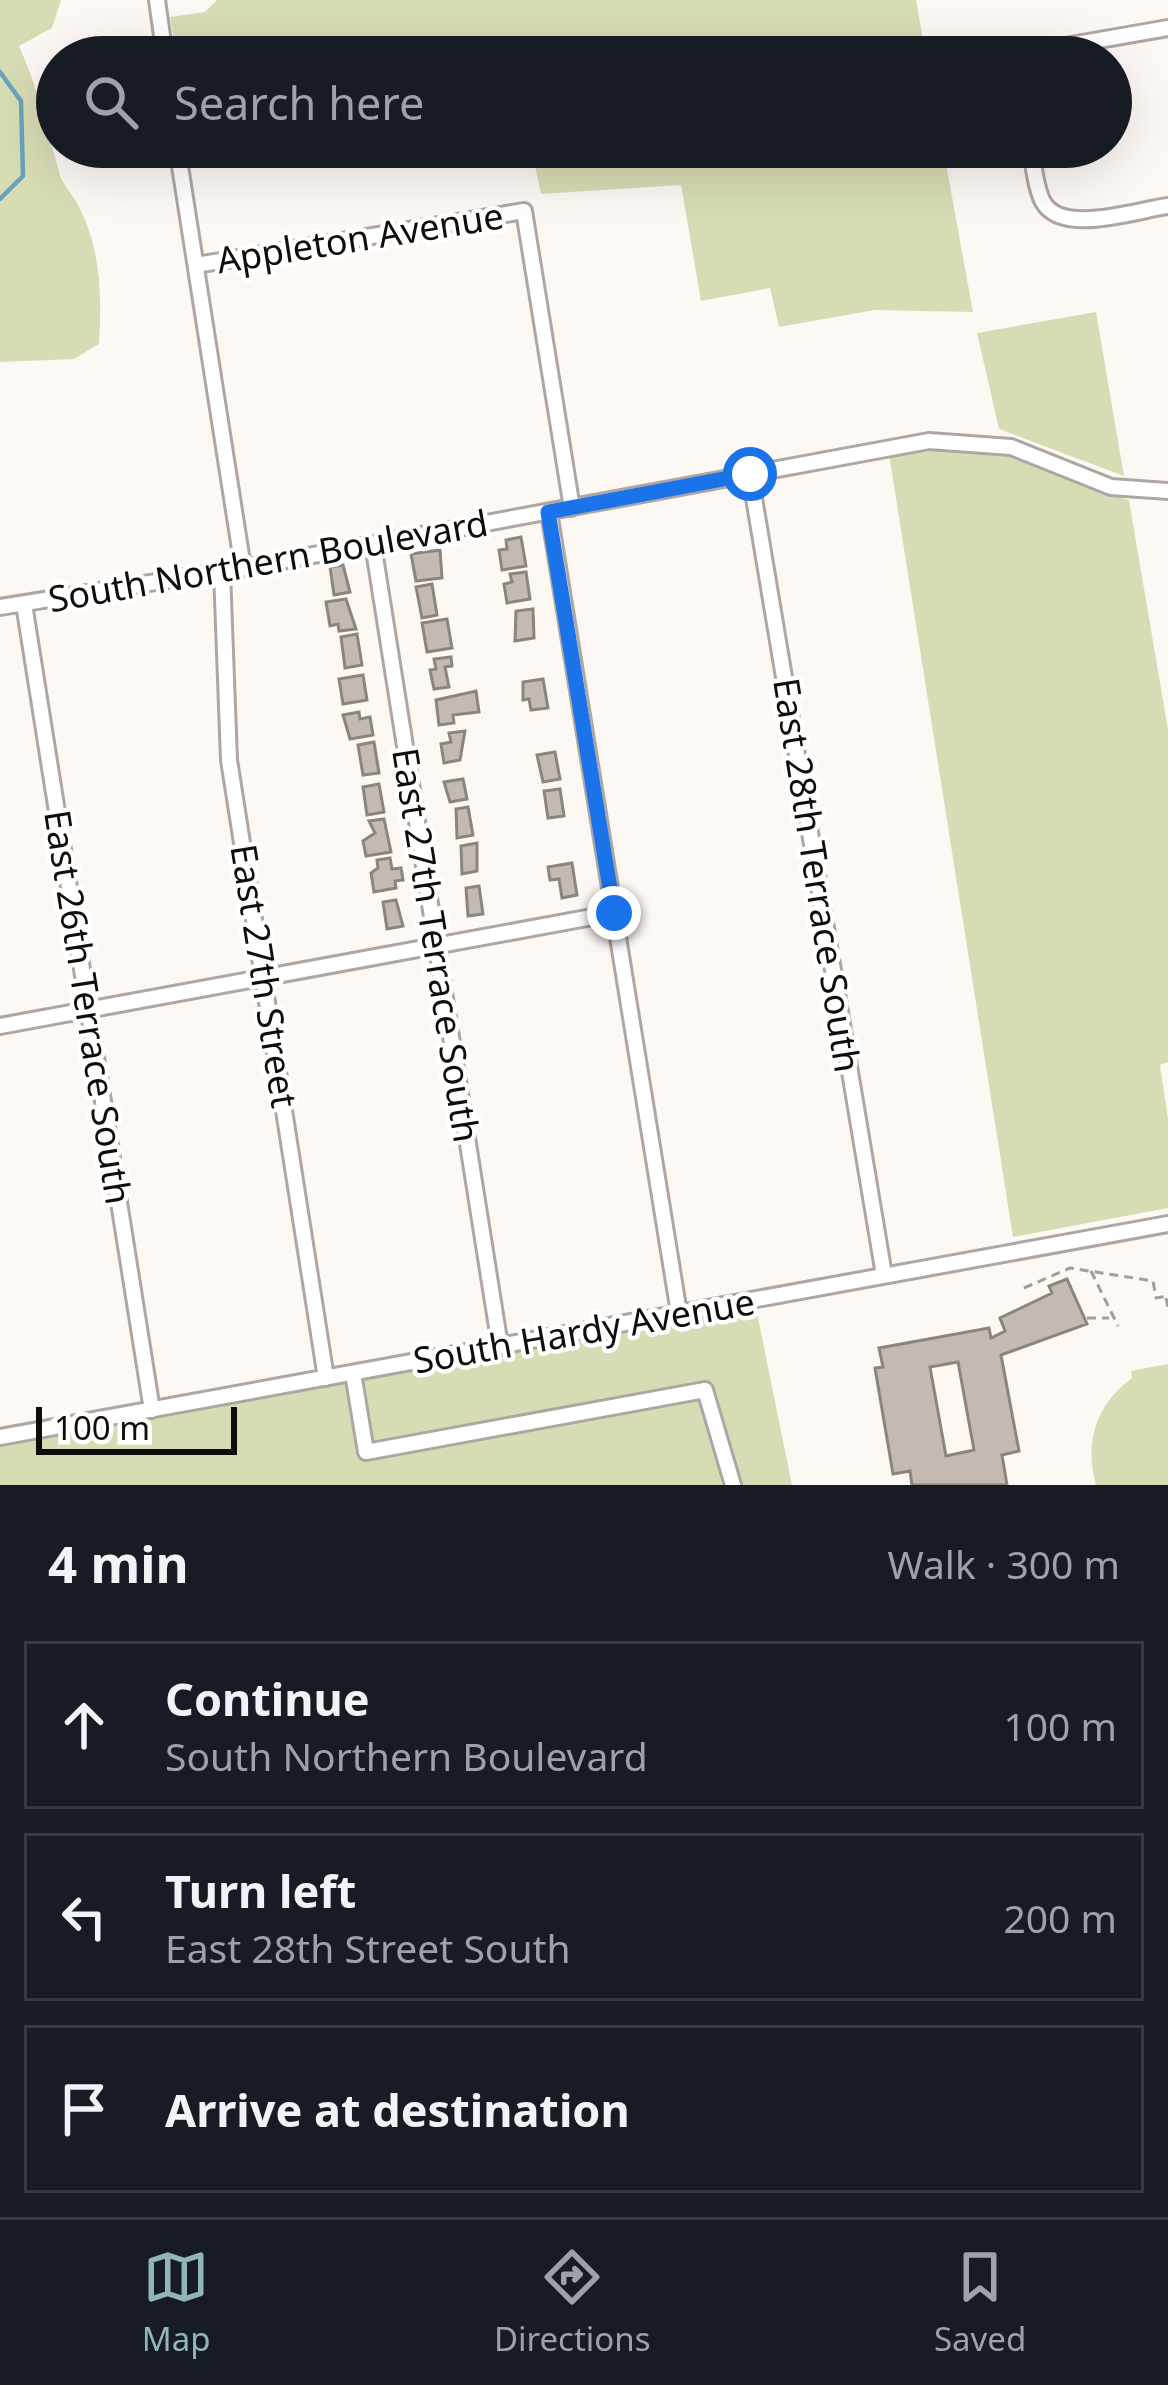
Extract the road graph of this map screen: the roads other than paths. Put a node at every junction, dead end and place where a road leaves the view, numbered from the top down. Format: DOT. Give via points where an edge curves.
graph roads {
  1 [pos="157,0"];
  2 [pos="1168,28"];
  3 [pos="162,36"];
  4 [pos="1122,36"];
  5 [pos="180,168"];
  6 [pos="1034,168"];
  7 [pos="1168,206"];
  8 [pos="196,265"];
  9 [pos="750,474"];
  10 [pos="1168,491"];
  11 [pos="572,508"];
  12 [pos="548,512"];
  13 [pos="374,544"];
  14 [pos="243,568"];
  15 [pos="222,572"];
  16 [pos="24,604"];
  17 [pos="0,608"];
  18 [pos="614,913"];
  19 [pos="436,946"];
  20 [pos="264,978"];
  21 [pos="88,1010"];
  22 [pos="0,1026"];
  23 [pos="1168,1224"];
  24 [pos="884,1275"];
  25 [pos="679,1313"];
  26 [pos="500,1346"];
  27 [pos="352,1373"];
  28 [pos="326,1378"];
  29 [pos="152,1409"];
  30 [pos="0,1437"];
  31 [pos="733,1485"];
  1 -- 3 [label="street"];
  2 -- 4 [label="street"];
  5 -- 8 [label="street"];
  6 -- 7 [label="street" via="1041,199 1070,220"];
  8 -- 11 [label="street, Appleton Avenue" via="524,211"];
  8 -- 14 [label="street"];
  9 -- 10 [label="street, South Northern Boulevard" via="959,439 1011,446 1111,487"];
  9 -- 11 [label="street, South Northern Boulevard"];
  9 -- 24 [label="street, East 28th Terrace South"];
  11 -- 12 [label="street, South Northern Boulevard"];
  12 -- 13 [label="street, South Northern Boulevard"];
  12 -- 18 [label="street"];
  13 -- 14 [label="street, South Northern Boulevard"];
  13 -- 19 [label="street, East 27th Terrace South"];
  14 -- 15 [label="street, South Northern Boulevard"];
  15 -- 16 [label="street, South Northern Boulevard"];
  15 -- 20 [label="street, East 27th Street" via="229,760"];
  16 -- 17 [label="street, South Northern Boulevard"];
  16 -- 21 [label="street, East 26th Terrace South"];
  18 -- 19 [label="street"];
  18 -- 25 [label="street"];
  19 -- 20 [label="street"];
  19 -- 26 [label="street, East 27th Terrace South"];
  20 -- 21 [label="street"];
  20 -- 28 [label="street, East 27th Street"];
  21 -- 22 [label="street"];
  21 -- 29 [label="street, East 26th Terrace South"];
  23 -- 24 [label="street, South Hardy Avenue"];
  24 -- 25 [label="street, South Hardy Avenue"];
  25 -- 26 [label="street, South Hardy Avenue"];
  26 -- 27 [label="street, South Hardy Avenue"];
  27 -- 28 [label="street, South Hardy Avenue"];
  27 -- 31 [label="street" via="366,1452 705,1390"];
  28 -- 29 [label="street, South Hardy Avenue"];
  29 -- 30 [label="street, South Hardy Avenue"];
}
